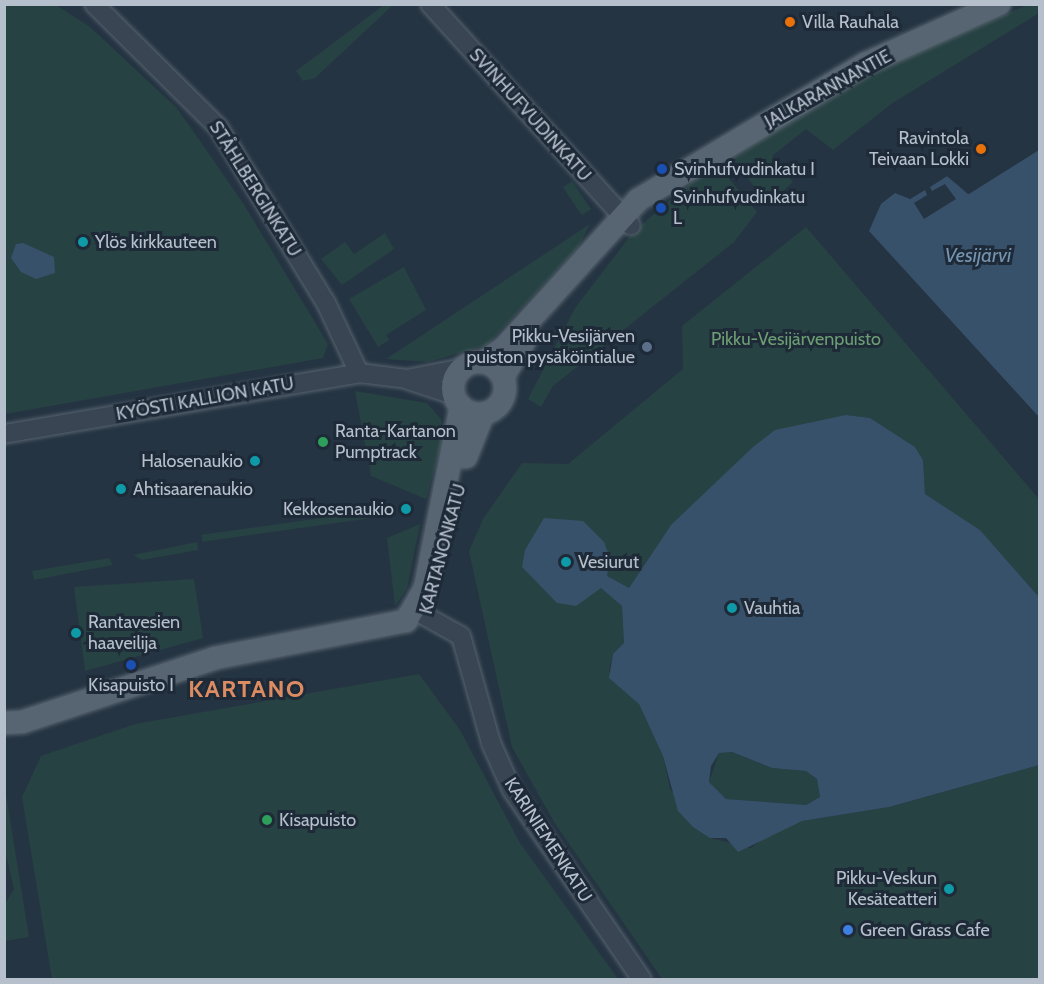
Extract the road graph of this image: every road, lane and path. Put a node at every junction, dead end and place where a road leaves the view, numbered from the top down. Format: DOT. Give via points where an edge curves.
graph roads {
  1 [pos="94,4"];
  2 [pos="430,4"];
  3 [pos="999,4"];
  4 [pos="626,221"];
  5 [pos="473,365"];
  6 [pos="359,373"];
  7 [pos="503,377"];
  8 [pos="407,379"];
  9 [pos="457,401"];
  10 [pos="483,414"];
  11 [pos="4,434"];
  12 [pos="421,613"];
  13 [pos="185,670"];
  14 [pos="10,726"];
  15 [pos="642,980"];
  1 -- 6 [label="street, STÅHLBERGINKATU" via="218,127 327,303"];
  2 -- 4 [label="street, SVINHUFVUDINKATU"];
  3 -- 4 [label="main road, JALKARANNANTIE" via="865,64 665,189 638,200"];
  4 -- 5 [label="main road, JALKARANNANTIE" via="504,348"];
  4 -- 7 [label="main road, JALKARANNANTIE" via="520,345"];
  5 -- 7 [label="main road"];
  5 -- 8 [label="street, KYÖSTI KALLION KATU"];
  5 -- 9 [label="main road" via="454,380"];
  6 -- 8 [label="street, KYÖSTI KALLION KATU"];
  6 -- 11 [label="street, KYÖSTI KALLION KATU"];
  7 -- 10 [label="main road" via="503,399"];
  8 -- 9 [label="street, KYÖSTI KALLION KATU"];
  9 -- 10 [label="main road"];
  9 -- 12 [label="main road, KARTANONKATU"];
  10 -- 12 [label="main road, KARTANONKATU" via="472,434"];
  12 -- 13 [label="main road, KARTANONKATU" via="400,624 215,657"];
  12 -- 13 [label="main road, KARTANONKATU" via="417,629 395,639 218,670"];
  12 -- 15 [label="street, KARINIEMENKATU" via="460,636 491,743 512,790"];
  13 -- 14 [label="main road, KARTANONKATU"];
}
